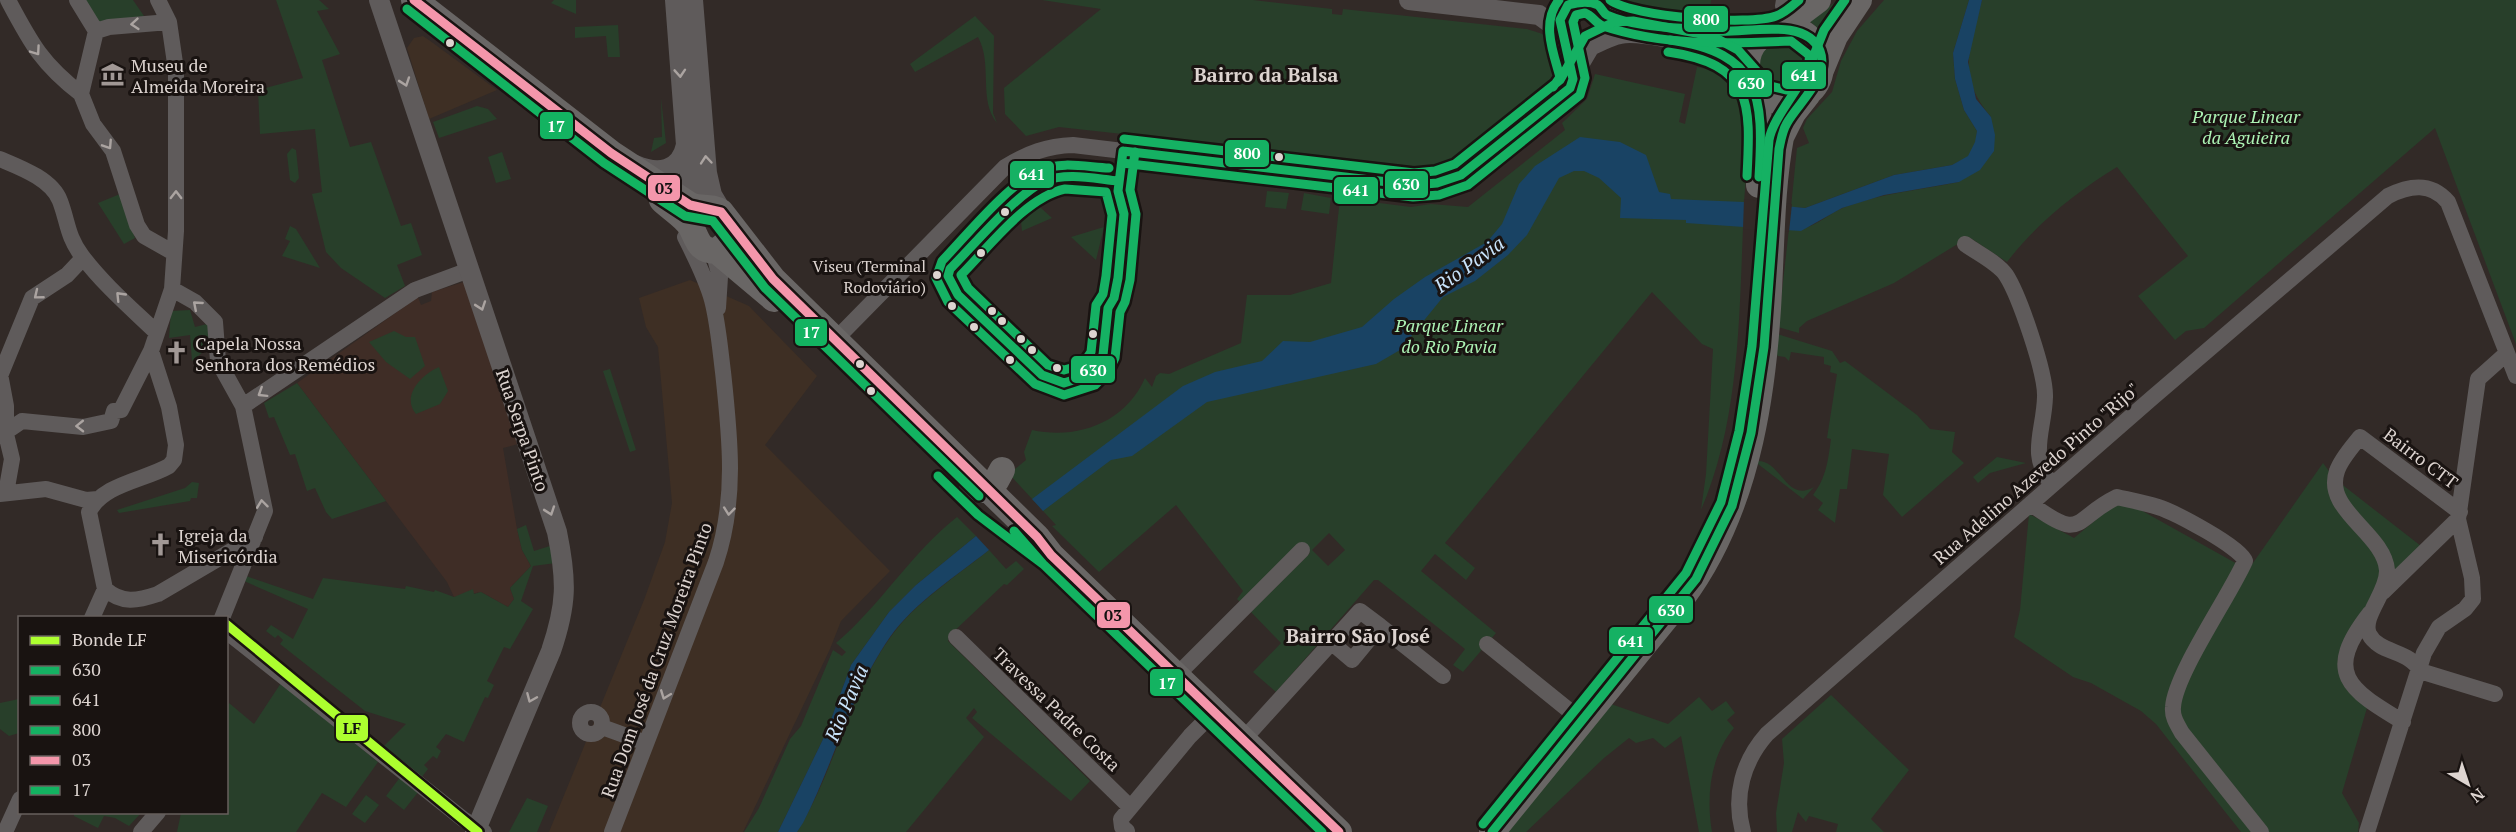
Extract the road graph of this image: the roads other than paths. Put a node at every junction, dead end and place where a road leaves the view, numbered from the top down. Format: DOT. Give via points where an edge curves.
graph roads {
  1 [pos="8,0"];
  2 [pos="77,0"];
  3 [pos="158,0"];
  4 [pos="379,0"];
  5 [pos="398,0"];
  6 [pos="414,0"];
  7 [pos="675,0"];
  8 [pos="693,0"];
  9 [pos="1409,0"];
  10 [pos="1818,0"];
  11 [pos="1859,0"];
  12 [pos="1572,2"];
  13 [pos="1600,6"];
  14 [pos="1539,15"];
  15 [pos="1779,16"];
  16 [pos="169,22"];
  17 [pos="386,26"];
  18 [pos="96,31"];
  19 [pos="1563,35"];
  20 [pos="1597,42"];
  21 [pos="1574,79"];
  22 [pos="1752,85"];
  23 [pos="1813,86"];
  24 [pos="81,94"];
  25 [pos="686,145"];
  26 [pos="611,153"];
  27 [pos="0,159"];
  28 [pos="1769,160"];
  29 [pos="651,190"];
  30 [pos="706,227"];
  31 [pos="1965,244"];
  32 [pos="174,253"];
  33 [pos="83,258"];
  34 [pos="1763,262"];
  35 [pos="469,270"];
  36 [pos="757,284"];
  37 [pos="172,289"];
  38 [pos="713,296"];
  39 [pos="787,311"];
  40 [pos="157,333"];
  41 [pos="836,339"];
  42 [pos="151,351"];
  43 [pos="2507,353"];
  44 [pos="0,375"];
  45 [pos="2516,376"];
  46 [pos="135,380"];
  47 [pos="161,381"];
  48 [pos="243,406"];
  49 [pos="3,435"];
  50 [pos="2052,485"];
  51 [pos="989,487"];
  52 [pos="3,493"];
  53 [pos="2031,504"];
  54 [pos="93,509"];
  55 [pos="2459,515"];
  56 [pos="255,537"];
  57 [pos="1302,550"];
  58 [pos="105,589"];
  59 [pos="2383,592"];
  60 [pos="2373,610"];
  61 [pos="93,616"];
  62 [pos="223,616"];
  63 [pos="1380,626"];
  64 [pos="228,634"];
  65 [pos="956,637"];
  66 [pos="1332,643"];
  67 [pos="1487,644"];
  68 [pos="2420,671"];
  69 [pos="1176,676"];
  70 [pos="1443,676"];
  71 [pos="2495,694"];
  72 [pos="1571,712"];
  73 [pos="1213,713"];
  74 [pos="2403,722"];
  75 [pos="602,727"];
  76 [pos="1242,741"];
  77 [pos="646,743"];
  78 [pos="1297,794"];
  79 [pos="18,803"];
  80 [pos="1130,807"];
  81 [pos="157,814"];
  82 [pos="479,831"];
  83 [pos="1127,831"];
  84 [pos="5,832"];
  85 [pos="141,832"];
  86 [pos="612,832"];
  87 [pos="1326,832"];
  88 [pos="1339,832"];
  89 [pos="1481,832"];
  90 [pos="1743,832"];
  91 [pos="2260,832"];
  92 [pos="2367,832"];
  1 -- 24 [label="street, one-way" via="41,58"];
  2 -- 18 [label="street"];
  3 -- 16 [label="street"];
  4 -- 17 [label="street, Rua Serpa Pinto"];
  5 -- 17 [label="street" via="387,10"];
  6 -- 26 [label="main road"];
  7 -- 25 [label="street, one-way"];
  30 -- 8 [label="street, one-way" via="712,195"];
  9 -- 14 [label="street"];
  10 -- 15 [label="main road"];
  11 -- 23 [label="main road" via="1835,36"];
  12 -- 13 [label="street" via="1586,0"];
  12 -- 14 [label="street"];
  12 -- 19 [label="street" via="1561,15"];
  13 -- 15 [label="street" via="1633,22 1723,32"];
  13 -- 20 [label="street" via="1607,27"];
  14 -- 19 [label="street"];
  15 -- 22 [label="main road" via="1747,56"];
  15 -- 23 [label="main road" via="1813,41 1821,62"];
  16 -- 18 [label="street, one-way"];
  32 -- 16 [label="street, one-way" via="176,70"];
  17 -- 35 [label="street, Rua Serpa Pinto, one-way"];
  18 -- 24 [label="street"];
  19 -- 20 [label="street" via="1578,47"];
  19 -- 21 [label="street"];
  20 -- 21 [label="street"];
  20 -- 22 [label="street" via="1632,33 1708,47 1731,59"];
  21 -- 41 [label="street" via="1553,103 1461,176 1437,183 1349,178 1073,145 1054,145 1028,153 1005,167"];
  22 -- 23 [label="main road" via="1764,97 1787,102"];
  22 -- 28 [label="main road"];
  23 -- 28 [label="main road" via="1783,130"];
  24 -- 32 [label="street, one-way" via="93,124 113,151 137,225 144,236"];
  25 -- 26 [label="street" via="679,162 664,171 641,167"];
  25 -- 30 [label="street"];
  26 -- 29 [label="main road"];
  26 -- 30 [label="main road"];
  27 -- 33 [label="street" via="21,167 55,192 68,236"];
  28 -- 34 [label="main road"];
  29 -- 30 [label="main road"];
  29 -- 38 [label="street" via="679,226"];
  30 -- 36 [label="main road"];
  30 -- 38 [label="street"];
  30 -- 41 [label="main road" via="773,279"];
  31 -- 50 [label="street" via="2005,273 2032,338 2046,395 2037,452 2040,466"];
  32 -- 37 [label="street"];
  40 -- 33 [label="street, one-way"];
  33 -- 44 [label="street, one-way" via="67,275 32,298"];
  34 -- 72 [label="main road" via="1744,394 1731,461 1714,515 1683,575"];
  34 -- 89 [label="main road" via="1764,346 1751,433 1740,483 1719,537 1682,598"];
  35 -- 48 [label="street, one-way" via="415,290"];
  35 -- 82 [label="street, Rua Serpa Pinto, one-way" via="558,532 565,570 560,625"];
  36 -- 38 [label="street" via="742,282"];
  36 -- 39 [label="main road"];
  37 -- 40 [label="street"];
  48 -- 37 [label="street, one-way" via="218,361 215,322 195,302"];
  38 -- 77 [label="street, Rua Dom José da Cruz Moreira Pinto, one-way" via="730,453 731,486 725,534"];
  39 -- 41 [label="main road" via="798,312 826,340"];
  39 -- 51 [label="main road" via="939,461 957,471 976,490"];
  40 -- 42 [label="street"];
  41 -- 51 [label="main road"];
  42 -- 46 [label="street"];
  42 -- 47 [label="street"];
  43 -- 45 [label="street"];
  43 -- 50 [label="street, Rua Adelino Azevedo Pinto \"Rijo\"" via="2448,202 2432,189 2404,188 2388,196"];
  43 -- 55 [label="street" via="2478,379"];
  44 -- 49 [label="street"];
  46 -- 47 [label="street"];
  46 -- 49 [label="street, one-way" via="111,421 83,427 22,421"];
  47 -- 54 [label="street" via="176,452 172,463"];
  56 -- 48 [label="street, one-way" via="265,512"];
  49 -- 52 [label="street" via="12,459"];
  50 -- 53 [label="street, Rua Adelino Azevedo Pinto \"Rijo\""];
  51 -- 69 [label="main road" via="1040,545"];
  52 -- 54 [label="street" via="57,490 86,500"];
  53 -- 90 [label="street, Rua Adelino Azevedo Pinto \"Rijo\"" via="1759,744 1746,767 1740,790"];
  53 -- 91 [label="street" via="2070,527 2117,497 2150,505 2243,556 2245,561 2186,670 2173,706 2174,719 2182,733"];
  54 -- 58 [label="street"];
  55 -- 59 [label="street, Bairro CTT"];
  55 -- 59 [label="street, Bairro CTT" via="2360,437 2337,468 2334,479 2345,510 2383,553 2387,572"];
  55 -- 68 [label="street" via="2473,599 2433,635"];
  56 -- 58 [label="street" via="158,594 121,600"];
  56 -- 62 [label="street"];
  57 -- 69 [label="street"];
  58 -- 61 [label="street"];
  59 -- 60 [label="street, Bairro CTT"];
  60 -- 68 [label="street, Bairro CTT" via="2367,623 2371,638 2414,661"];
  60 -- 74 [label="street, Bairro CTT" via="2345,652 2347,676 2363,697"];
  63 -- 66 [label="street" via="1360,610"];
  63 -- 66 [label="street" via="1352,660"];
  63 -- 70 [label="street"];
  64 -- 82 [label="street"];
  65 -- 80 [label="street, Travessa Padre Costa"];
  66 -- 76 [label="street"];
  67 -- 72 [label="street"];
  68 -- 71 [label="street"];
  68 -- 74 [label="street"];
  69 -- 73 [label="main road"];
  72 -- 89 [label="main road" via="1498,800"];
  73 -- 76 [label="main road"];
  73 -- 80 [label="street"];
  74 -- 92 [label="street"];
  75 -- 77 [label="street"];
  76 -- 78 [label="main road"];
  77 -- 86 [label="street, Rua Dom José da Cruz Moreira Pinto"];
  78 -- 87 [label="main road"];
  78 -- 88 [label="main road"];
  79 -- 84 [label="street"];
  80 -- 83 [label="street" via="1120,822"];
  81 -- 85 [label="street"];
}
